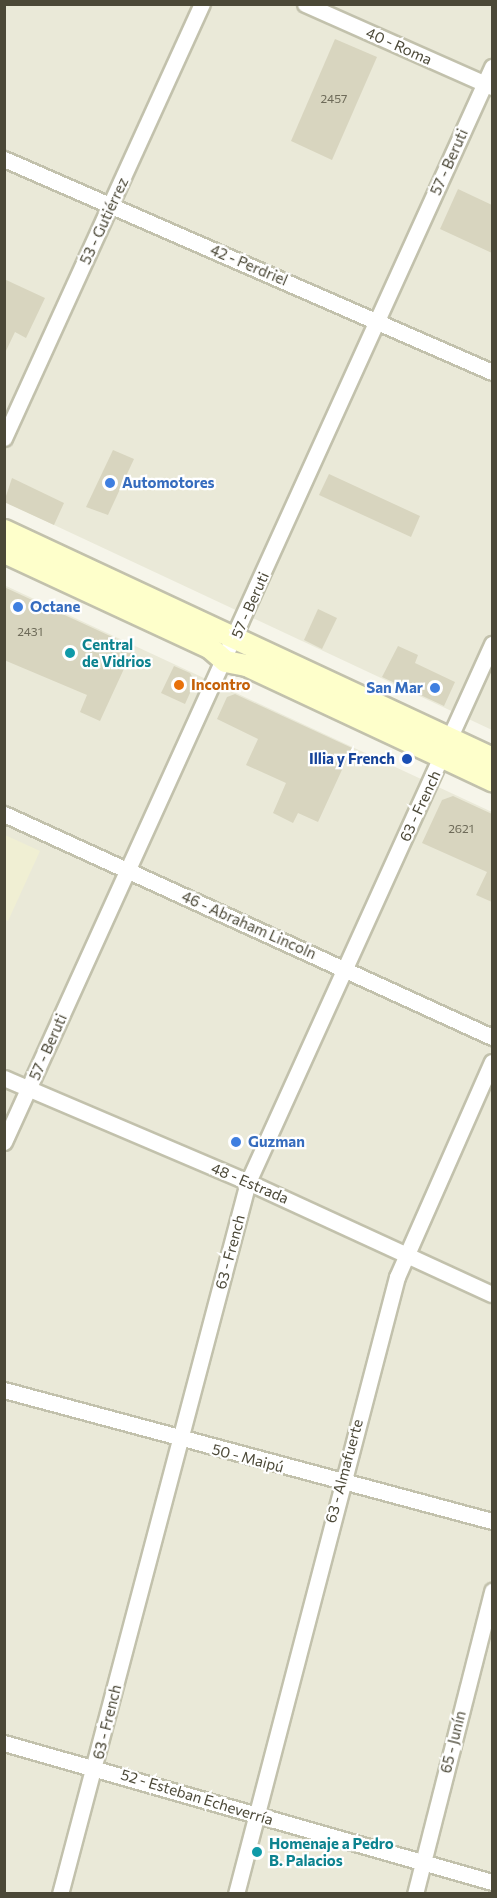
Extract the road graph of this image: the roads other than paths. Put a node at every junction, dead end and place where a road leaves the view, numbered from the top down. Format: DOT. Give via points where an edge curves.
graph roads {
  1 [pos="202,4"];
  2 [pos="304,4"];
  3 [pos="492,67"];
  4 [pos="489,86"];
  5 [pos="4,159"];
  6 [pos="111,206"];
  7 [pos="378,320"];
  8 [pos="492,372"];
  9 [pos="4,438"];
  10 [pos="4,530"];
  11 [pos="4,552"];
  12 [pos="236,638"];
  13 [pos="492,644"];
  14 [pos="225,661"];
  15 [pos="446,747"];
  16 [pos="492,758"];
  17 [pos="492,780"];
  18 [pos="4,814"];
  19 [pos="128,871"];
  20 [pos="345,968"];
  21 [pos="492,1037"];
  22 [pos="492,1062"];
  23 [pos="4,1078"];
  24 [pos="29,1090"];
  25 [pos="4,1142"];
  26 [pos="248,1182"];
  27 [pos="405,1253"];
  28 [pos="492,1294"];
  29 [pos="4,1390"];
  30 [pos="179,1439"];
  31 [pos="341,1483"];
  32 [pos="492,1521"];
  33 [pos="492,1591"];
  34 [pos="4,1743"];
  35 [pos="95,1767"];
  36 [pos="256,1815"];
  37 [pos="422,1863"];
  38 [pos="492,1882"];
  39 [pos="60,1893"];
  40 [pos="236,1893"];
  41 [pos="414,1893"];
  1 -- 6 [label="street, 53 - Gutiérrez"];
  2 -- 4 [label="street, 40 - Roma"];
  3 -- 4 [label="street, 57 - Beruti"];
  4 -- 7 [label="street, 57 - Beruti"];
  5 -- 6 [label="street, 42 - Perdriel"];
  6 -- 7 [label="street, 42 - Perdriel"];
  6 -- 9 [label="street, 53 - Gutiérrez"];
  7 -- 8 [label="street, 42 - Perdriel"];
  7 -- 12 [label="street, 57 - Beruti"];
  10 -- 12 [label="main road"];
  11 -- 14 [label="main road" via="209,647"];
  12 -- 14 [label="street, 57 - Beruti"];
  12 -- 15 [label="main road"];
  13 -- 15 [label="street, 63 - French"];
  14 -- 15 [label="main road" via="246,665"];
  14 -- 19 [label="street, 57 - Beruti"];
  15 -- 16 [label="main road"];
  15 -- 17 [label="main road"];
  15 -- 20 [label="street, 63 - French"];
  18 -- 19 [label="street, 46 - Abraham Lincoln"];
  19 -- 20 [label="street, 46 - Abraham Lincoln"];
  19 -- 24 [label="street, 57 - Beruti"];
  20 -- 21 [label="street, 46 - Abraham Lincoln"];
  20 -- 26 [label="street, 63 - French"];
  22 -- 27 [label="street, 63 - Almafuerte"];
  23 -- 24 [label="street, 48 - Estrada"];
  24 -- 25 [label="street, 57 - Beruti"];
  24 -- 26 [label="street, 48 - Estrada"];
  26 -- 27 [label="street, 48 - Estrada"];
  26 -- 30 [label="street, 63 - French"];
  27 -- 28 [label="street, 48 - Estrada"];
  27 -- 31 [label="street, 63 - Almafuerte"];
  29 -- 30 [label="street, 50 - Maipú"];
  30 -- 31 [label="street, 50 - Maipú"];
  30 -- 35 [label="street, 63 - French"];
  31 -- 32 [label="street, 50 - Maipú"];
  31 -- 36 [label="street, 63 - Almafuerte"];
  33 -- 37 [label="street, 65 - Junín"];
  34 -- 35 [label="street, 52 - Esteban Echeverría"];
  35 -- 36 [label="street, 52 - Esteban Echeverría"];
  35 -- 39 [label="street, 63 - French"];
  36 -- 37 [label="street, 52 - Esteban Echeverría"];
  36 -- 40 [label="street, 63 - Almafuerte"];
  37 -- 38 [label="street, 52 - Esteban Echeverría"];
  37 -- 41 [label="street, 65 - Junín"];
}
